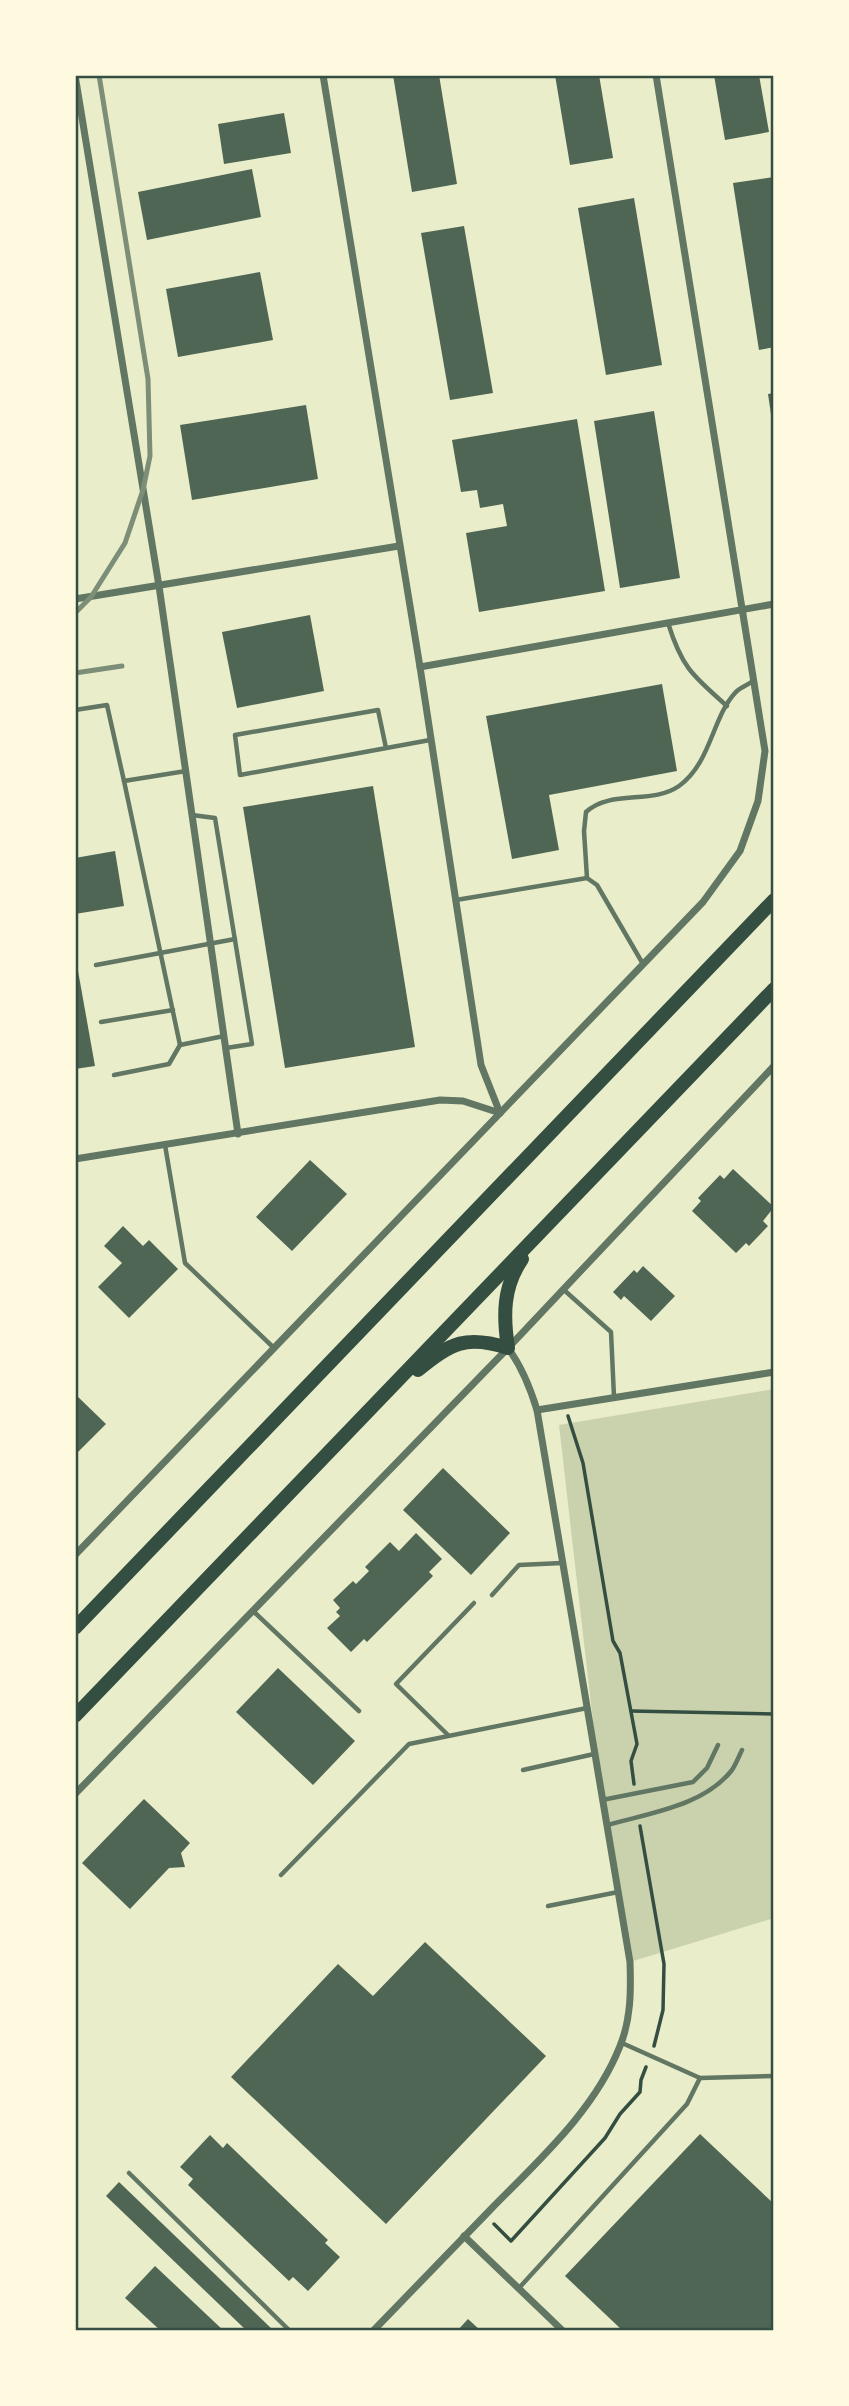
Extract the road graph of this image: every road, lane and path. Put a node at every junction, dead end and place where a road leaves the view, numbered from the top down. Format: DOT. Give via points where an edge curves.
graph roads {
  1 [pos="75,75"];
  2 [pos="323,75"];
  3 [pos="656,75"];
  4 [pos="399,546"];
  5 [pos="159,586"];
  6 [pos="75,599"];
  7 [pos="774,604"];
  8 [pos="741,608"];
  9 [pos="667,622"];
  10 [pos="420,667"];
  11 [pos="753,681"];
  12 [pos="727,706"];
  13 [pos="75,710"];
  14 [pos="431,740"];
  15 [pos="386,748"];
  16 [pos="186,771"];
  17 [pos="124,781"];
  18 [pos="192,816"];
  19 [pos="587,878"];
  20 [pos="456,900"];
  21 [pos="774,900"];
  22 [pos="235,939"];
  23 [pos="211,944"];
  24 [pos="160,952"];
  25 [pos="643,964"];
  26 [pos="96,965"];
  27 [pos="774,989"];
  28 [pos="173,1010"];
  29 [pos="101,1022"];
  30 [pos="224,1036"];
  31 [pos="180,1045"];
  32 [pos="226,1048"];
  33 [pos="774,1066"];
  34 [pos="114,1075"];
  35 [pos="500,1113"];
  36 [pos="238,1134"];
  37 [pos="165,1146"];
  38 [pos="75,1159"];
  39 [pos="540,1232"];
  40 [pos="564,1289"];
  41 [pos="274,1348"];
  42 [pos="508,1348"];
  43 [pos="774,1371"];
  44 [pos="614,1397"];
  45 [pos="537,1410"];
  46 [pos="360,1420"];
  47 [pos="75,1555"];
  48 [pos="563,1563"];
  49 [pos="492,1595"];
  50 [pos="474,1603"];
  51 [pos="253,1611"];
  52 [pos="75,1628"];
  53 [pos="587,1708"];
  54 [pos="359,1711"];
  55 [pos="631,1711"];
  56 [pos="774,1714"];
  57 [pos="75,1716"];
  58 [pos="449,1736"];
  59 [pos="718,1745"];
  60 [pos="742,1750"];
  61 [pos="595,1754"];
  62 [pos="523,1770"];
  63 [pos="75,1794"];
  64 [pos="603,1800"];
  65 [pos="607,1825"];
  66 [pos="281,1875"];
  67 [pos="618,1892"];
  68 [pos="548,1906"];
  69 [pos="622,2043"];
  70 [pos="774,2076"];
  71 [pos="700,2078"];
  72 [pos="129,2173"];
  73 [pos="464,2236"];
  74 [pos="519,2288"];
  75 [pos="290,2331"];
  76 [pos="373,2331"];
  77 [pos="563,2331"];
  1 -- 5 [label="street"];
  2 -- 4 [label="street"];
  3 -- 8 [label="street"];
  4 -- 5 [label="street"];
  4 -- 10 [label="street"];
  5 -- 6 [label="street"];
  5 -- 16 [label="street"];
  7 -- 8 [label="street"];
  8 -- 9 [label="street"];
  8 -- 11 [label="street"];
  9 -- 10 [label="street"];
  9 -- 12 [label="lane" via="684,665"];
  10 -- 14 [label="street"];
  11 -- 12 [label="lane" via="736,692"];
  11 -- 25 [label="street" via="765,751 758,801 740,851 703,902"];
  12 -- 19 [label="lane" via="707,750 678,786 596,803 586,812"];
  13 -- 17 [label="lane" via="107,705"];
  14 -- 15 [label="lane"];
  14 -- 20 [label="street"];
  15 -- 15 [label="lane" via="240,775 235,734 379,710"];
  16 -- 17 [label="lane"];
  16 -- 18 [label="street"];
  17 -- 24 [label="lane"];
  18 -- 22 [label="lane" via="215,818"];
  18 -- 23 [label="street"];
  19 -- 20 [label="lane"];
  19 -- 25 [label="lane" via="597,885"];
  20 -- 35 [label="street" via="481,1065"];
  21 -- 52 [label="highway"];
  22 -- 23 [label="lane"];
  22 -- 32 [label="lane" via="252,1044"];
  23 -- 24 [label="lane"];
  23 -- 30 [label="street"];
  24 -- 26 [label="lane"];
  24 -- 28 [label="lane"];
  25 -- 35 [label="street"];
  27 -- 39 [label="highway"];
  28 -- 29 [label="lane"];
  28 -- 31 [label="lane"];
  30 -- 31 [label="lane"];
  30 -- 32 [label="street"];
  31 -- 34 [label="lane" via="169,1064"];
  32 -- 36 [label="street"];
  33 -- 40 [label="street"];
  35 -- 36 [label="street" via="463,1101 440,1100"];
  35 -- 41 [label="street"];
  36 -- 37 [label="street"];
  37 -- 38 [label="street"];
  37 -- 41 [label="lane" via="185,1263"];
  39 -- 42 [label="highway" via="519,1263 505,1297"];
  39 -- 46 [label="highway"];
  40 -- 42 [label="street"];
  40 -- 44 [label="lane" via="611,1332"];
  41 -- 47 [label="street"];
  42 -- 45 [label="street" via="530,1386"];
  42 -- 46 [label="highway" via="471,1340 456,1345 423,1366"];
  42 -- 51 [label="street"];
  43 -- 44 [label="street"];
  44 -- 45 [label="street"];
  45 -- 48 [label="street"];
  46 -- 57 [label="highway"];
  48 -- 49 [label="lane" via="519,1565"];
  48 -- 53 [label="street"];
  50 -- 58 [label="lane" via="397,1684"];
  51 -- 54 [label="lane"];
  51 -- 63 [label="street"];
  53 -- 58 [label="lane"];
  53 -- 61 [label="street"];
  55 -- 56 [label="path"];
  58 -- 66 [label="lane" via="409,1744"];
  59 -- 64 [label="lane" via="707,1768 693,1782"];
  60 -- 65 [label="lane" via="733,1769 711,1791"];
  61 -- 62 [label="lane"];
  61 -- 64 [label="street"];
  64 -- 65 [label="street"];
  65 -- 67 [label="street"];
  67 -- 68 [label="lane"];
  67 -- 69 [label="street" via="630,1962 631,2001"];
  69 -- 71 [label="lane"];
  69 -- 73 [label="street" via="589,2102"];
  70 -- 71 [label="lane"];
  71 -- 74 [label="lane" via="687,2104"];
  72 -- 75 [label="lane"];
  73 -- 74 [label="street"];
  73 -- 76 [label="street"];
  74 -- 77 [label="street"];
}
